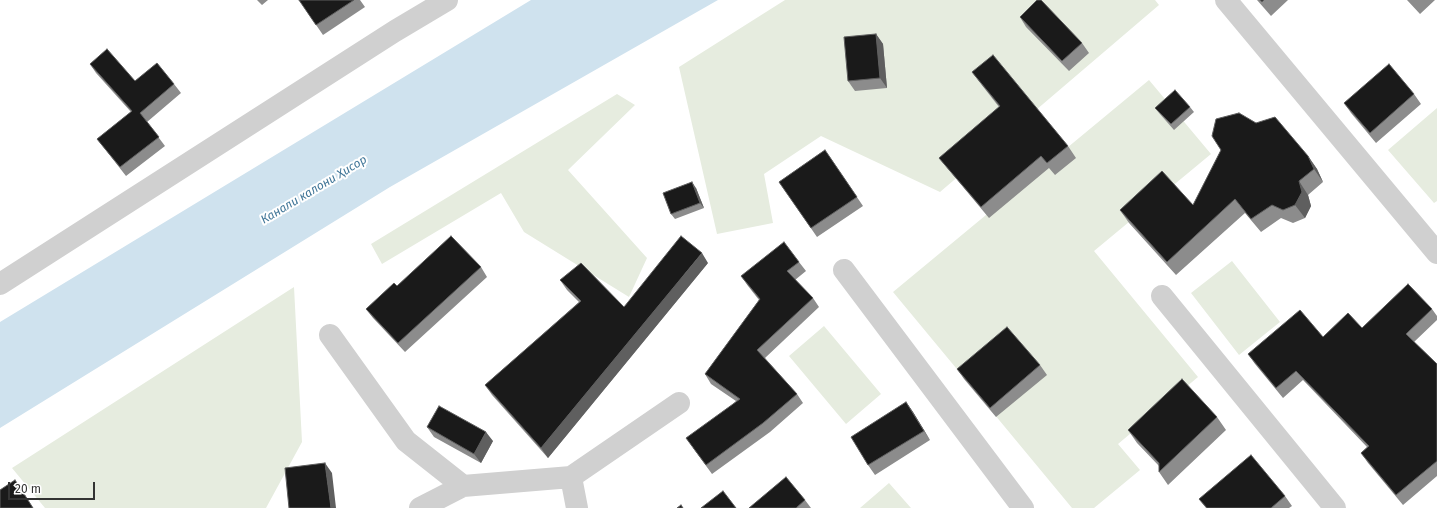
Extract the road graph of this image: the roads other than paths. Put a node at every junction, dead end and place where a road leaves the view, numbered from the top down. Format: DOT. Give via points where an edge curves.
graph roads {
  1 [pos="447,0"];
  2 [pos="1226,0"];
  3 [pos="1437,253"];
  4 [pos="844,270"];
  5 [pos="0,284"];
  6 [pos="1162,296"];
  7 [pos="330,335"];
  8 [pos="679,402"];
  9 [pos="570,478"];
  10 [pos="463,486"];
  11 [pos="420,508"];
  12 [pos="577,508"];
  13 [pos="1023,508"];
  14 [pos="1335,508"];
  1 -- 5 [label="street" via="394,31"];
  2 -- 3 [label="street"];
  4 -- 13 [label="street"];
  6 -- 14 [label="street"];
  7 -- 10 [label="street" via="406,440"];
  8 -- 9 [label="street"];
  9 -- 10 [label="street"];
  9 -- 12 [label="street"];
  10 -- 11 [label="street"];
}
